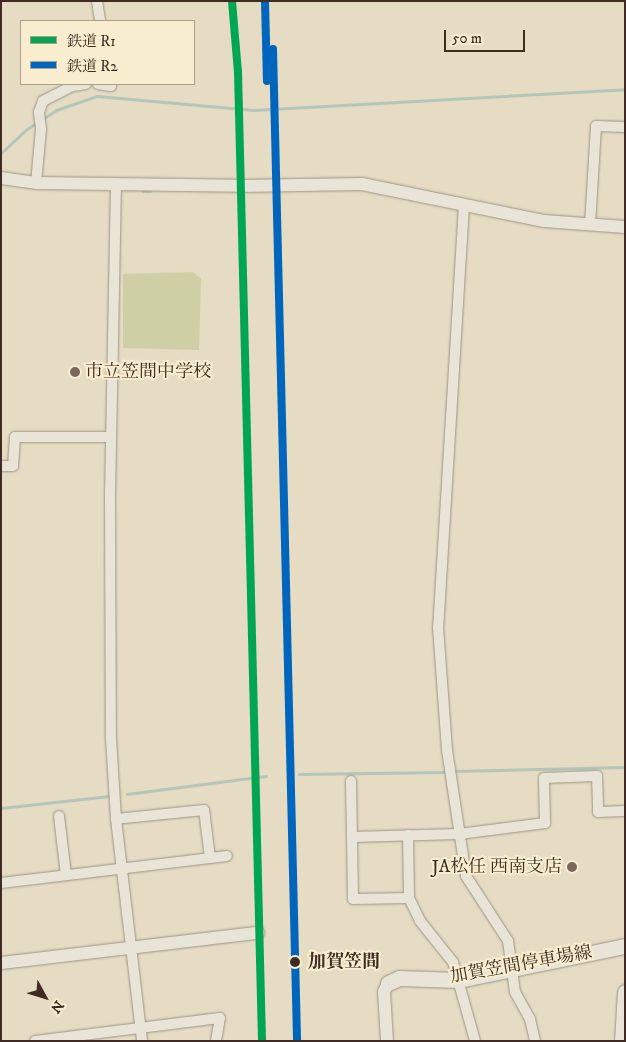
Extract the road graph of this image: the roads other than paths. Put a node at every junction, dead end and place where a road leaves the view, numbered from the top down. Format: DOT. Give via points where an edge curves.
graph roads {
  1 [pos="97,1"];
  2 [pos="100,20"];
  3 [pos="80,85"];
  4 [pos="625,128"];
  5 [pos="1,178"];
  6 [pos="36,183"];
  7 [pos="116,184"];
  8 [pos="464,205"];
  9 [pos="590,225"];
  10 [pos="625,227"];
  11 [pos="111,437"];
  12 [pos="1,466"];
  13 [pos="351,781"];
  14 [pos="625,812"];
  15 [pos="59,816"];
  16 [pos="116,819"];
  17 [pos="459,834"];
  18 [pos="408,835"];
  19 [pos="352,837"];
  20 [pos="227,856"];
  21 [pos="210,858"];
  22 [pos="122,870"];
  23 [pos="66,875"];
  24 [pos="1,883"];
  25 [pos="409,898"];
  26 [pos="258,933"];
  27 [pos="625,946"];
  28 [pos="132,948"];
  29 [pos="1,963"];
  30 [pos="513,969"];
  31 [pos="459,980"];
  32 [pos="388,983"];
  33 [pos="625,992"];
  34 [pos="141,1028"];
  35 [pos="84,1038"];
  36 [pos="34,1041"];
  37 [pos="142,1041"];
  38 [pos="216,1041"];
  39 [pos="387,1041"];
  40 [pos="475,1041"];
  41 [pos="535,1041"];
  42 [pos="622,1041"];
  1 -- 2 [label="street"];
  3 -- 6 [label="street" via="43,101 39,112 41,128"];
  4 -- 9 [label="street" via="596,126"];
  5 -- 6 [label="street"];
  6 -- 7 [label="street"];
  7 -- 8 [label="street" via="362,184"];
  7 -- 11 [label="street"];
  8 -- 9 [label="street" via="544,221"];
  8 -- 17 [label="street" via="438,627 447,750"];
  9 -- 10 [label="street"];
  11 -- 12 [label="street" via="16,437 13,466"];
  11 -- 16 [label="street" via="111,739"];
  13 -- 19 [label="street"];
  14 -- 17 [label="street" via="598,812 597,776 544,778 545,823"];
  15 -- 23 [label="street"];
  16 -- 21 [label="street" via="204,810"];
  16 -- 22 [label="street"];
  17 -- 18 [label="street"];
  17 -- 30 [label="street" via="466,876 480,902 505,934"];
  18 -- 19 [label="street"];
  18 -- 25 [label="street"];
  19 -- 25 [label="street" via="353,899"];
  20 -- 21 [label="street"];
  21 -- 22 [label="street"];
  22 -- 23 [label="street"];
  22 -- 28 [label="street"];
  23 -- 24 [label="street"];
  25 -- 31 [label="street" via="420,920 453,962"];
  26 -- 28 [label="street"];
  27 -- 30 [label="main road, 加賀笠間停車場線"];
  28 -- 29 [label="street"];
  28 -- 34 [label="street"];
  30 -- 31 [label="main road, 加賀笠間停車場線"];
  30 -- 41 [label="street" via="515,992 530,1019"];
  31 -- 32 [label="main road, 加賀笠間停車場線" via="399,978"];
  31 -- 40 [label="street"];
  32 -- 39 [label="street" via="384,992"];
  33 -- 42 [label="main road"];
  34 -- 35 [label="street"];
  34 -- 37 [label="street"];
  34 -- 38 [label="street" via="220,1018"];
  35 -- 36 [label="street"];
}
